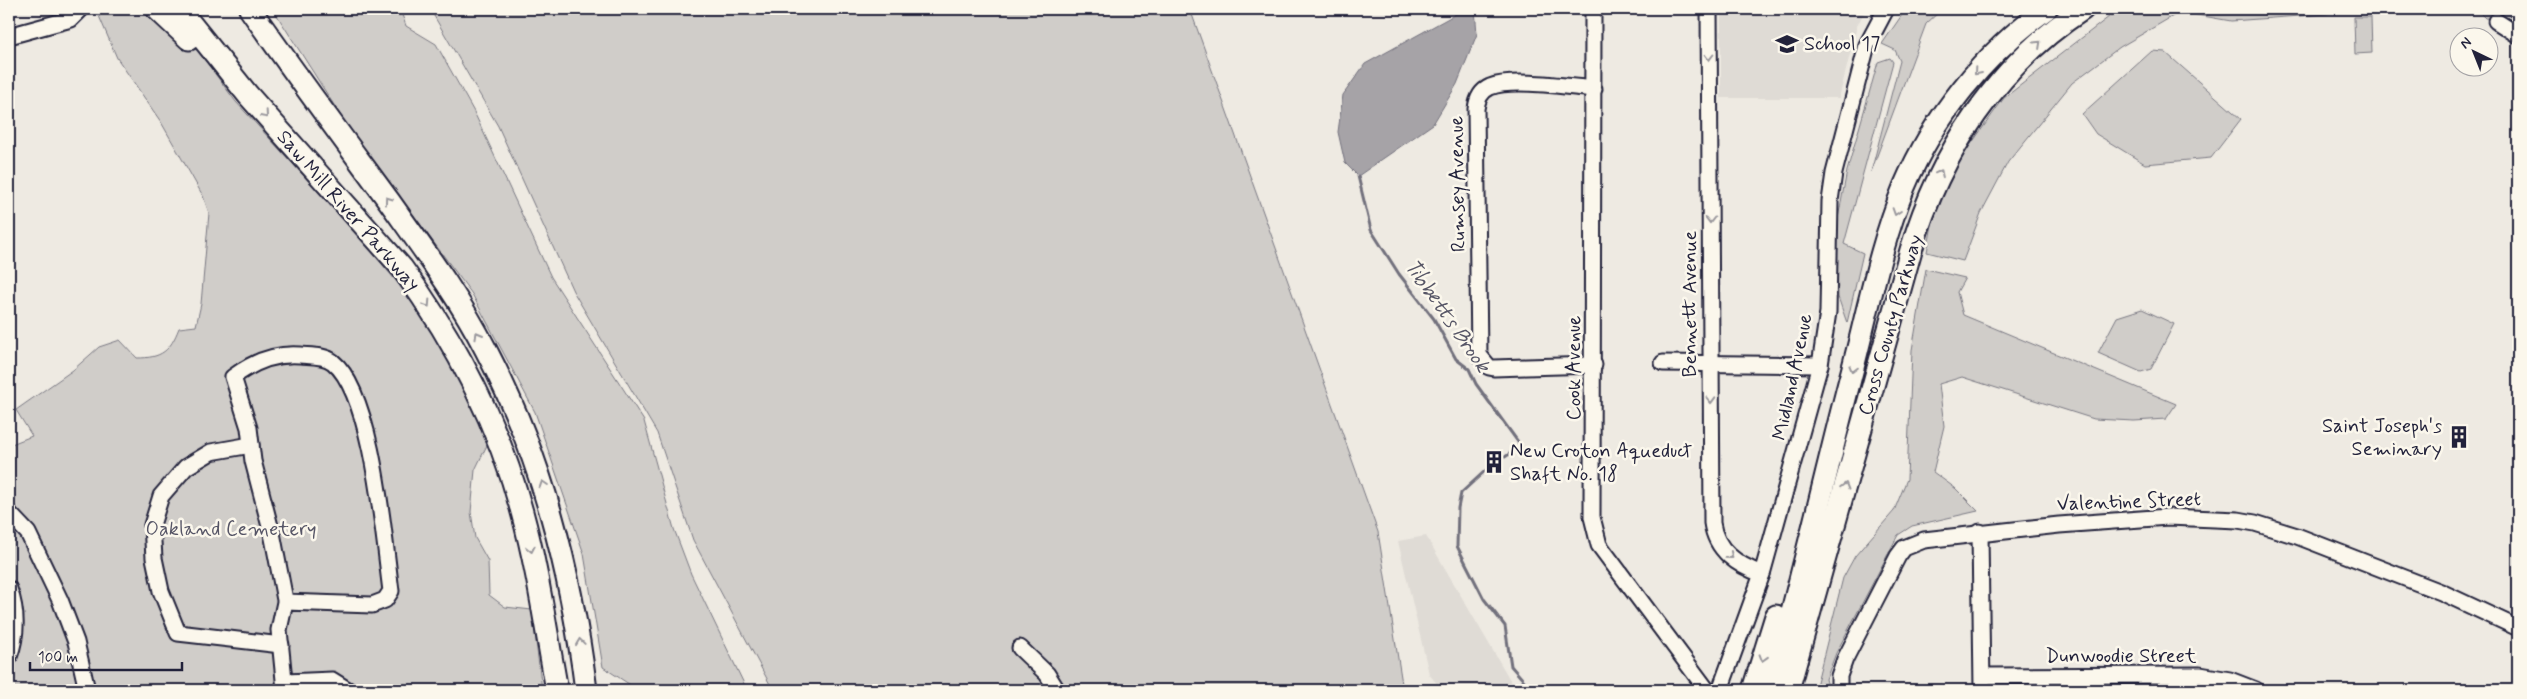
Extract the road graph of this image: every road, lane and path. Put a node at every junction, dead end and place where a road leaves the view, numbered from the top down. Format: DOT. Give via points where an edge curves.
graph roads {
  1 [pos="81,9"];
  2 [pos="157,9"];
  3 [pos="179,9"];
  4 [pos="250,9"];
  5 [pos="1593,9"];
  6 [pos="1709,9"];
  7 [pos="1886,9"];
  8 [pos="2033,9"];
  9 [pos="2046,9"];
  10 [pos="2083,9"];
  11 [pos="2496,21"];
  12 [pos="2518,34"];
  13 [pos="9,36"];
  14 [pos="2011,37"];
  15 [pos="1594,89"];
  16 [pos="248,95"];
  17 [pos="1664,363"];
  18 [pos="1710,363"];
  19 [pos="1594,365"];
  20 [pos="1820,365"];
  21 [pos="251,445"];
  22 [pos="1824,480"];
  23 [pos="9,513"];
  24 [pos="1980,532"];
  25 [pos="1832,533"];
  26 [pos="1762,574"];
  27 [pos="9,589"];
  28 [pos="285,602"];
  29 [pos="2518,628"];
  30 [pos="281,646"];
  31 [pos="1020,648"];
  32 [pos="9,657"];
  33 [pos="1983,683"];
  34 [pos="2173,683"];
  35 [pos="286,686"];
  36 [pos="87,690"];
  37 [pos="348,690"];
  38 [pos="557,690"];
  39 [pos="586,690"];
  40 [pos="1057,690"];
  41 [pos="1707,690"];
  42 [pos="1720,690"];
  43 [pos="1753,690"];
  44 [pos="1771,690"];
  45 [pos="1788,690"];
  46 [pos="1803,690"];
  47 [pos="1839,690"];
  48 [pos="2256,690"];
  1 -- 13 [label="street" via="71,19"];
  2 -- 16 [label="highway"];
  3 -- 16 [label="highway, Saw Mill River Parkway"];
  39 -- 4 [label="highway, Saw Mill River Parkway, one-way" via="573,603 553,516 530,447 502,380 449,286"];
  5 -- 15 [label="street, Cook Avenue"];
  6 -- 18 [label="street, Bennett Avenue, one-way"];
  7 -- 20 [label="street, Midland Avenue" via="1867,45 1834,172 1830,202 1828,312"];
  8 -- 14 [label="highway"];
  9 -- 14 [label="highway, Cross County Parkway"];
  25 -- 10 [label="highway, Cross County Parkway, one-way" via="1914,242 1935,182 1962,133 1994,90 2037,45"];
  11 -- 12 [label="street"];
  14 -- 22 [label="highway, Cross County Parkway, one-way" via="1947,110 1904,187 1880,262"];
  15 -- 19 [label="street, Cook Avenue"];
  15 -- 19 [label="street, Rumsey Avenue" via="1508,84 1490,87 1477,101 1479,355 1489,367"];
  16 -- 38 [label="highway, Saw Mill River Parkway, one-way" via="402,268 462,360 493,427 518,496"];
  17 -- 18 [label="street"];
  18 -- 20 [label="street"];
  18 -- 26 [label="street, Bennett Avenue, one-way" via="1713,530 1727,555"];
  19 -- 41 [label="street, Cook Avenue" via="1592,517 1599,546"];
  20 -- 26 [label="street, Midland Avenue"];
  21 -- 28 [label="street"];
  21 -- 28 [label="street" via="233,377 251,364 268,358 319,356 333,361 348,381 362,416 370,448 391,592 385,600 372,605"];
  21 -- 30 [label="street" via="211,452 186,467 167,489 161,496 152,525 154,558 161,591 178,633"];
  22 -- 43 [label="highway, one-way" via="1797,550"];
  22 -- 44 [label="highway, Cross County Parkway"];
  23 -- 36 [label="street" via="28,533 60,600 76,642"];
  24 -- 29 [label="street, Valentine Street" via="2168,517 2255,523 2432,589"];
  24 -- 33 [label="street"];
  24 -- 47 [label="street, Valentine Street" via="1924,540 1904,548 1846,658 1839,676"];
  25 -- 45 [label="highway, Cross County Parkway"];
  25 -- 46 [label="highway" via="1820,616"];
  26 -- 42 [label="street, Midland Avenue"];
  27 -- 32 [label="street" via="14,601 15,640"];
  28 -- 30 [label="street" via="279,630"];
  30 -- 35 [label="street"];
  31 -- 40 [label="street" via="1047,674"];
  33 -- 34 [label="street, Dunwoodie Street"];
  34 -- 48 [label="street, Dunwoodie Street" via="2200,675 2230,680"];
  35 -- 37 [label="street" via="332,680"];
}
